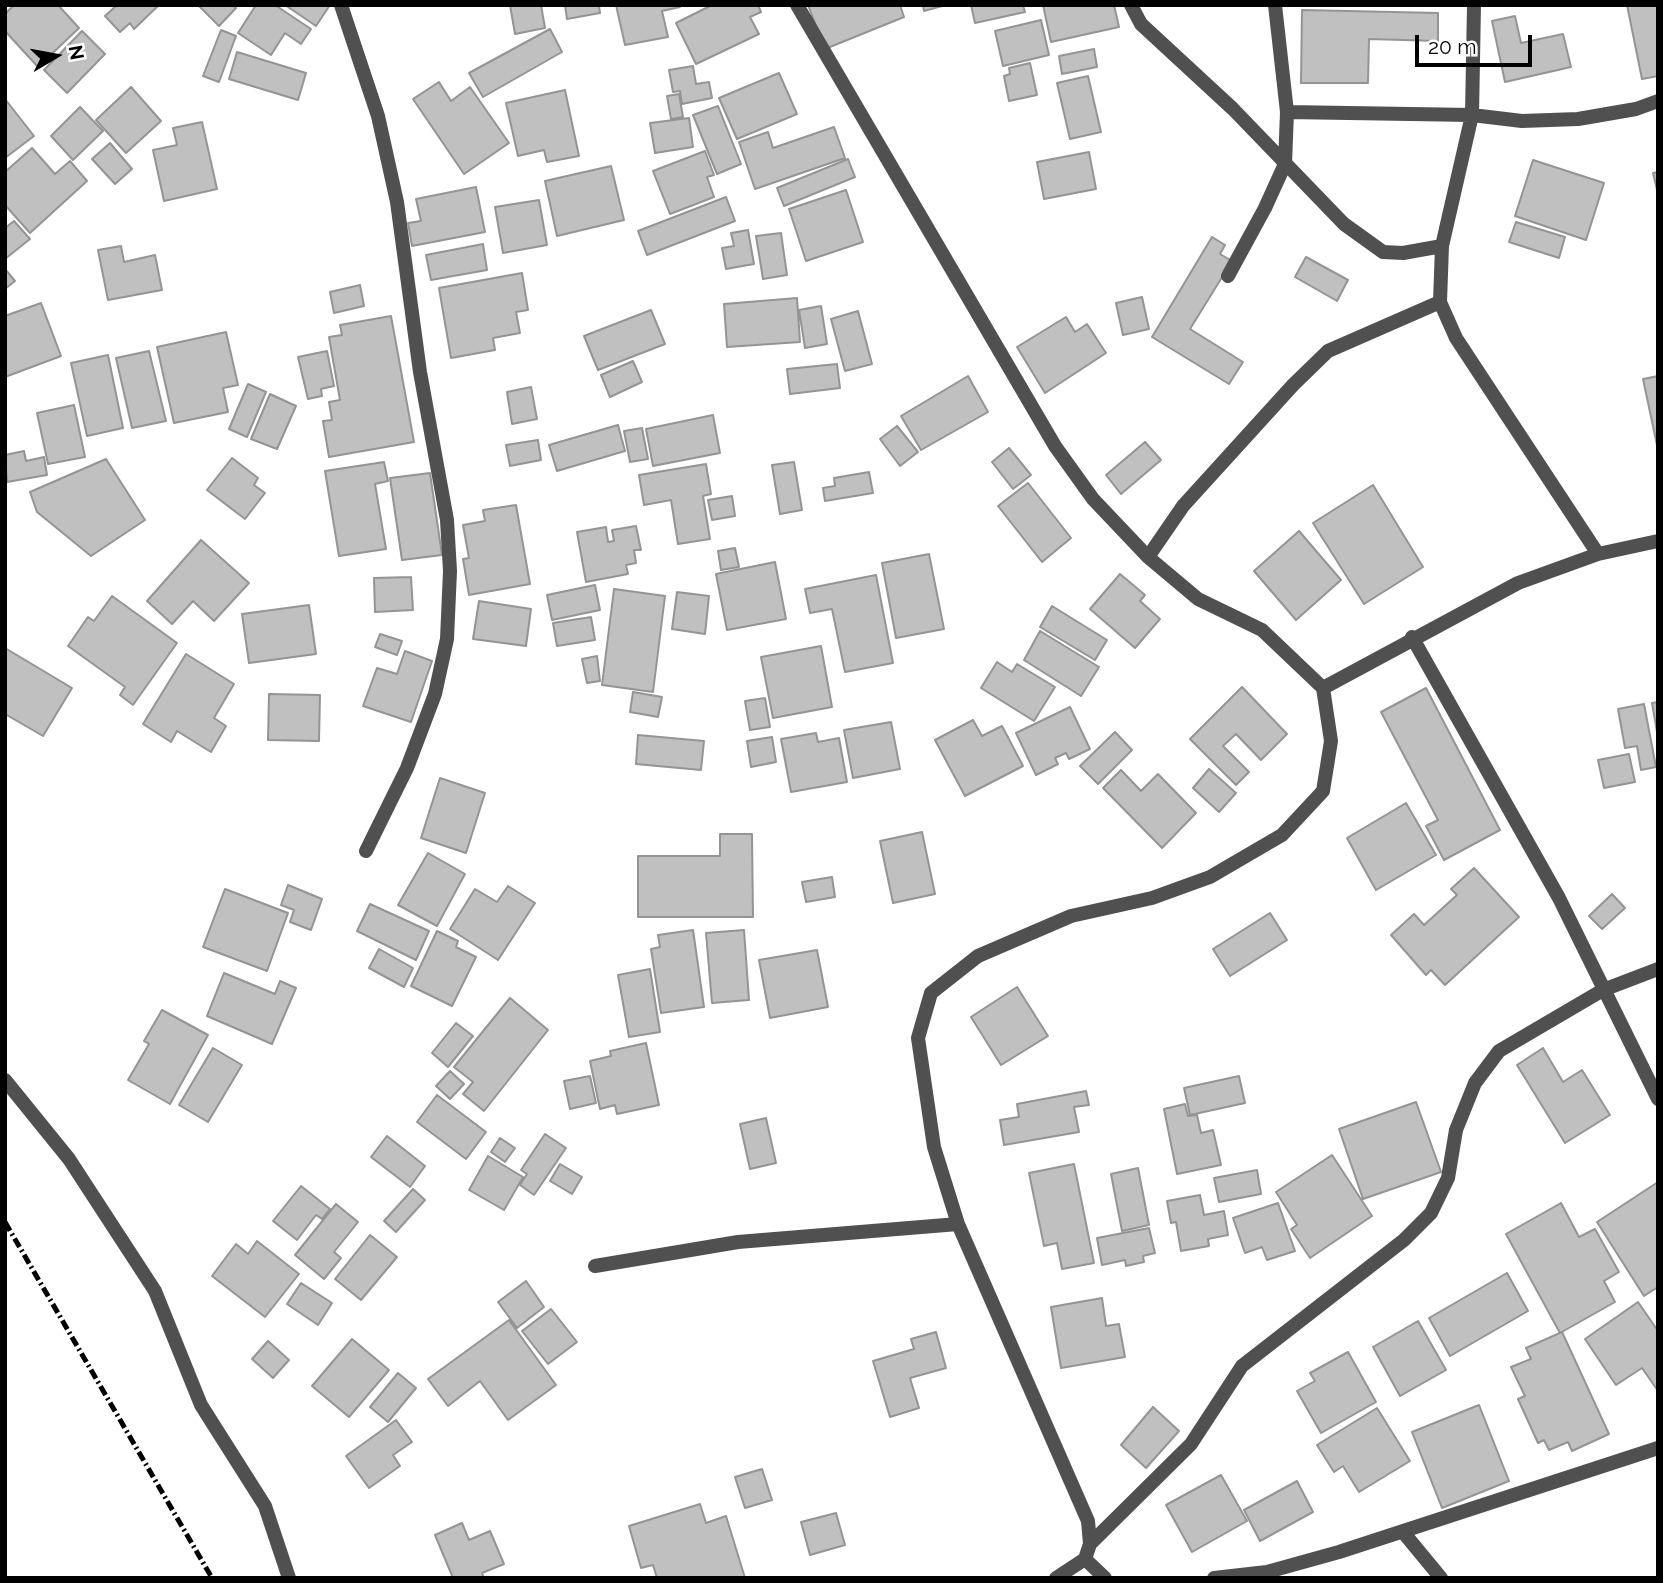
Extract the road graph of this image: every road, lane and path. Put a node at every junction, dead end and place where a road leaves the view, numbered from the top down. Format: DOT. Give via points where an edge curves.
graph roads {
  1 [pos="341,5"];
  2 [pos="797,5"];
  3 [pos="1131,5"];
  4 [pos="1275,5"];
  5 [pos="1474,5"];
  6 [pos="1658,101"];
  7 [pos="1287,112"];
  8 [pos="1472,115"];
  9 [pos="1285,163"];
  10 [pos="1443,246"];
  11 [pos="1228,276"];
  12 [pos="1440,302"];
  13 [pos="1658,541"];
  14 [pos="1598,554"];
  15 [pos="1148,558"];
  16 [pos="1412,638"];
  17 [pos="1323,688"];
  18 [pos="366,851"];
  19 [pos="1658,969"];
  20 [pos="1603,990"];
  21 [pos="5,1080"];
  22 [pos="1658,1099"];
  23 [pos="958,1224"];
  24 [pos="595,1266"];
  25 [pos="1658,1448"];
  26 [pos="1403,1532"];
  27 [pos="1090,1544"];
  28 [pos="1084,1559"];
  29 [pos="289,1578"];
  30 [pos="1056,1578"];
  31 [pos="1105,1578"];
  32 [pos="1214,1578"];
  33 [pos="1441,1578"];
  1 -- 18 [label="street" via="378,116 397,202 418,360 447,520 450,570 447,639 435,694 407,768"];
  2 -- 15 [label="street" via="1055,446 1093,499"];
  3 -- 9 [label="street" via="1141,24"];
  4 -- 7 [label="street"];
  5 -- 8 [label="street"];
  6 -- 8 [label="street" via="1578,119 1522,121"];
  7 -- 8 [label="street"];
  7 -- 9 [label="street"];
  8 -- 10 [label="street"];
  9 -- 10 [label="street" via="1344,224 1383,252"];
  9 -- 11 [label="street"];
  10 -- 12 [label="street"];
  12 -- 14 [label="street" via="1456,338"];
  12 -- 15 [label="street" via="1328,351 1183,506"];
  13 -- 14 [label="street"];
  14 -- 16 [label="street" via="1518,583"];
  15 -- 17 [label="street" via="1198,599 1262,630"];
  16 -- 17 [label="street"];
  16 -- 20 [label="street" via="1559,898"];
  17 -- 23 [label="street" via="1331,741 1323,791 1282,835 1210,877 1152,898 1071,916 978,956 931,993 918,1038 922,1074 934,1147"];
  19 -- 20 [label="street"];
  20 -- 22 [label="street"];
  20 -- 27 [label="street" via="1499,1052 1475,1083 1456,1130 1448,1178 1431,1213 1404,1240 1242,1366 1191,1444"];
  21 -- 29 [label="street" via="69,1159 155,1291 201,1405 265,1506"];
  23 -- 24 [label="street" via="738,1242"];
  23 -- 27 [label="street" via="1088,1521"];
  25 -- 26 [label="street"];
  26 -- 32 [label="street" via="1266,1572"];
  26 -- 33 [label="street"];
  27 -- 28 [label="street"];
  28 -- 30 [label="street"];
  28 -- 31 [label="street"];
}
